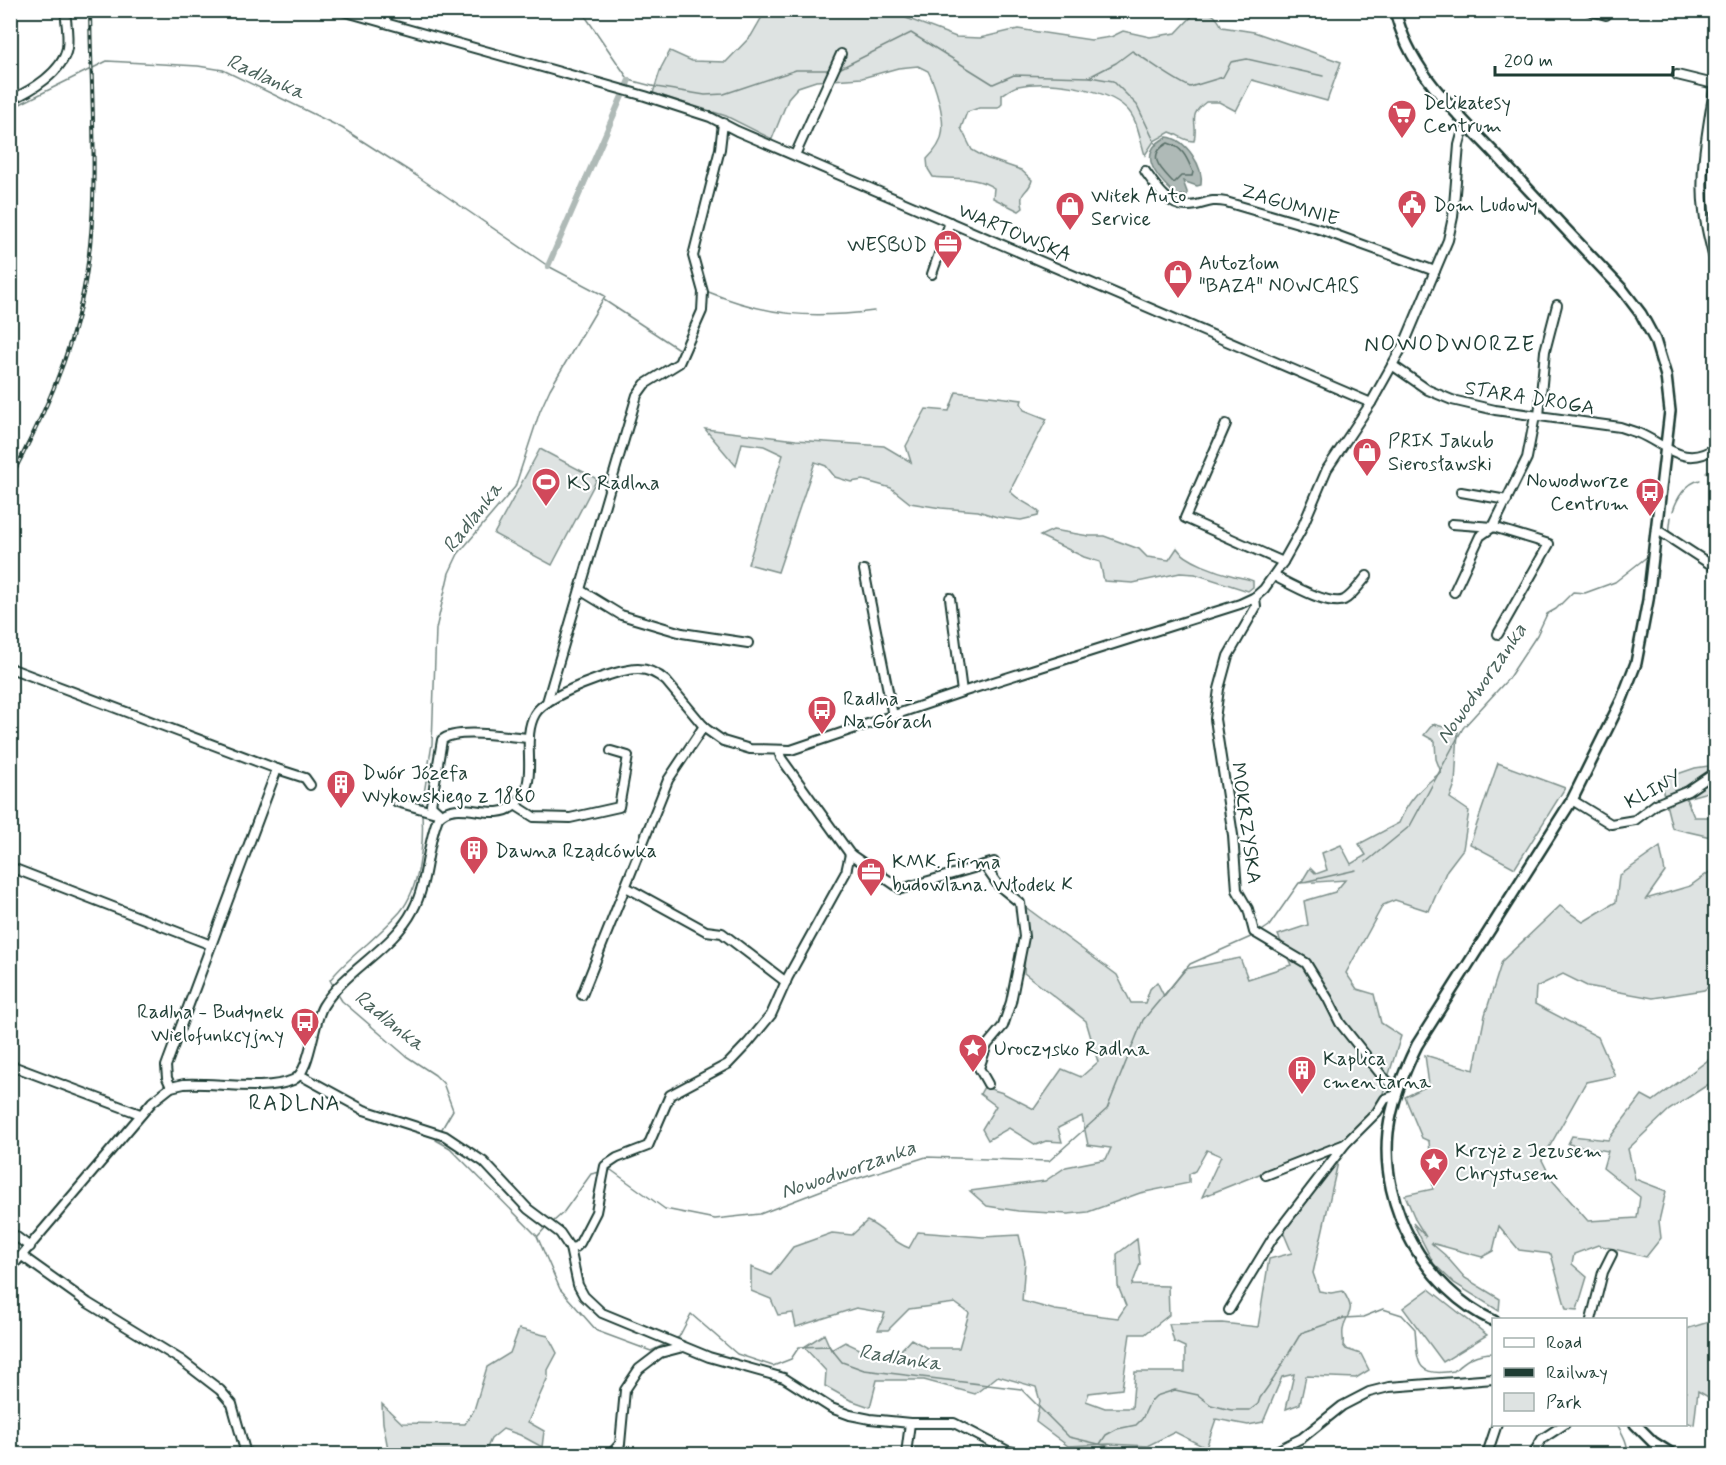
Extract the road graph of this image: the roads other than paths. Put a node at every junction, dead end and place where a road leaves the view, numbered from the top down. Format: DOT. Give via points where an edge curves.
graph roads {
  1 [pos="65,10"];
  2 [pos="339,10"];
  3 [pos="390,10"];
  4 [pos="1395,10"];
  5 [pos="1588,10"];
  6 [pos="1606,15"];
  7 [pos="384,23"];
  8 [pos="841,54"];
  9 [pos="1677,75"];
  10 [pos="1715,80"];
  11 [pos="10,100"];
  12 [pos="723,123"];
  13 [pos="1469,127"];
  14 [pos="795,156"];
  15 [pos="1145,171"];
  16 [pos="950,222"];
  17 [pos="1716,266"];
  18 [pos="1435,271"];
  19 [pos="932,274"];
  20 [pos="1557,305"];
  21 [pos="1392,365"];
  22 [pos="1371,403"];
  23 [pos="1537,416"];
  24 [pos="1226,424"];
  25 [pos="1716,447"];
  26 [pos="1667,450"];
  27 [pos="1461,492"];
  28 [pos="1507,500"];
  29 [pos="1452,524"];
  30 [pos="1493,527"];
  31 [pos="1656,529"];
  32 [pos="1283,562"];
  33 [pos="1716,568"];
  34 [pos="864,570"];
  35 [pos="1274,576"];
  36 [pos="1366,576"];
  37 [pos="580,590"];
  38 [pos="1454,592"];
  39 [pos="1255,597"];
  40 [pos="950,598"];
  41 [pos="1498,634"];
  42 [pos="748,643"];
  43 [pos="10,668"];
  44 [pos="962,692"];
  45 [pos="546,702"];
  46 [pos="893,716"];
  47 [pos="704,726"];
  48 [pos="530,738"];
  49 [pos="611,751"];
  50 [pos="779,751"];
  51 [pos="277,769"];
  52 [pos="1716,772"];
  53 [pos="1716,780"];
  54 [pos="1703,782"];
  55 [pos="310,785"];
  56 [pos="1572,800"];
  57 [pos="397,802"];
  58 [pos="515,805"];
  59 [pos="441,814"];
  60 [pos="850,854"];
  61 [pos="994,862"];
  62 [pos="984,865"];
  63 [pos="10,867"];
  64 [pos="626,887"];
  65 [pos="211,945"];
  66 [pos="786,982"];
  67 [pos="582,995"];
  68 [pos="10,1065"];
  69 [pos="300,1075"];
  70 [pos="988,1084"];
  71 [pos="171,1087"];
  72 [pos="1397,1093"];
  73 [pos="140,1114"];
  74 [pos="1345,1144"];
  75 [pos="1266,1175"];
  76 [pos="10,1232"];
  77 [pos="30,1246"];
  78 [pos="570,1248"];
  79 [pos="1612,1254"];
  80 [pos="22,1256"];
  81 [pos="10,1269"];
  82 [pos="1229,1310"];
  83 [pos="1592,1318"];
  84 [pos="1492,1320"];
  85 [pos="680,1346"];
  86 [pos="1492,1379"];
  87 [pos="910,1423"];
  88 [pos="1497,1426"];
  89 [pos="1563,1426"];
  90 [pos="1636,1426"];
  91 [pos="1659,1451"];
  92 [pos="1020,1454"];
  93 [pos="246,1455"];
  94 [pos="611,1455"];
  95 [pos="906,1455"];
  96 [pos="1270,1455"];
  97 [pos="1487,1455"];
  98 [pos="1533,1455"];
  99 [pos="1672,1455"];
  1 -- 11 [label="street" via="67,47 60,64"];
  2 -- 7 [label="street, WARTOWSKA"];
  3 -- 7 [label="street"];
  4 -- 13 [label="main road" via="1415,61"];
  5 -- 6 [label="street"];
  7 -- 12 [label="street, WARTOWSKA" via="645,96"];
  8 -- 14 [label="street"];
  9 -- 10 [label="street"];
  10 -- 17 [label="street" via="1705,142 1703,188"];
  12 -- 14 [label="street, WARTOWSKA"];
  12 -- 37 [label="street" via="693,256 703,292 702,311 679,363 645,384 637,396"];
  13 -- 18 [label="street" via="1460,140 1453,217"];
  13 -- 26 [label="main road" via="1622,289 1650,328 1669,393"];
  14 -- 16 [label="street, WARTOWSKA"];
  15 -- 18 [label="street, ZAGUMNIE" via="1156,187 1178,205 1226,202 1322,230"];
  16 -- 19 [label="street"];
  16 -- 22 [label="street, WARTOWSKA"];
  18 -- 21 [label="street"];
  20 -- 23 [label="street" via="1545,351"];
  21 -- 22 [label="street"];
  21 -- 23 [label="street, STARA DROGA" via="1440,397"];
  22 -- 32 [label="street" via="1328,469"];
  23 -- 26 [label="street, STARA DROGA" via="1620,428 1638,433"];
  23 -- 28 [label="street" via="1527,458"];
  24 -- 32 [label="street" via="1185,518"];
  25 -- 26 [label="street" via="1691,456"];
  26 -- 31 [label="main road"];
  27 -- 28 [label="street"];
  28 -- 30 [label="street"];
  29 -- 30 [label="street"];
  30 -- 38 [label="street" via="1480,536"];
  30 -- 41 [label="street" via="1549,544"];
  31 -- 33 [label="street"];
  31 -- 56 [label="main road" via="1636,663"];
  32 -- 35 [label="street"];
  34 -- 46 [label="street"];
  35 -- 36 [label="street" via="1337,602 1346,599"];
  35 -- 39 [label="street"];
  37 -- 42 [label="street" via="621,615 682,633"];
  37 -- 45 [label="street"];
  39 -- 44 [label="street"];
  39 -- 72 [label="street, MOKRZYSKA" via="1256,607 1228,656 1215,719 1233,835 1237,891 1248,909 1254,932 1306,963 1340,1023"];
  40 -- 44 [label="street"];
  43 -- 51 [label="street"];
  44 -- 46 [label="street"];
  45 -- 47 [label="street" via="624,670 644,669 660,675"];
  45 -- 48 [label="street" via="533,717"];
  46 -- 50 [label="street"];
  47 -- 50 [label="street" via="713,736 736,746"];
  47 -- 64 [label="street" via="668,780"];
  48 -- 58 [label="street" via="529,781"];
  48 -- 59 [label="street" via="463,733 442,740 430,805"];
  49 -- 58 [label="street" via="628,756 619,807 570,818 534,817"];
  50 -- 60 [label="street"];
  51 -- 55 [label="street" via="305,778"];
  51 -- 65 [label="street"];
  52 -- 54 [label="street, KLINY"];
  53 -- 54 [label="street"];
  54 -- 56 [label="street, KLINY" via="1656,804 1635,819 1611,824"];
  56 -- 72 [label="main road" via="1423,1035"];
  57 -- 59 [label="street"];
  58 -- 59 [label="street" via="501,811 453,809"];
  59 -- 69 [label="street" via="412,913 332,995 316,1021"];
  60 -- 62 [label="street" via="901,889"];
  60 -- 66 [label="street" via="846,872"];
  61 -- 62 [label="street"];
  62 -- 70 [label="street" via="998,885 1020,903 1024,937 1003,1026 987,1045 979,1068"];
  63 -- 65 [label="street"];
  64 -- 66 [label="street" via="706,931 722,933"];
  64 -- 67 [label="street"];
  65 -- 71 [label="street" via="166,1066"];
  66 -- 78 [label="street" via="771,1015 728,1064 670,1095 648,1146 605,1166 596,1212 580,1243"];
  68 -- 73 [label="street"];
  69 -- 71 [label="street" via="294,1080 270,1084 196,1083"];
  69 -- 78 [label="street" via="364,1110 439,1134 484,1162 528,1209 561,1233"];
  71 -- 73 [label="street"];
  72 -- 74 [label="street" via="1385,1099"];
  72 -- 84 [label="main road" via="1388,1132 1388,1158 1392,1191 1403,1223 1436,1277 1461,1301"];
  73 -- 77 [label="street"];
  74 -- 75 [label="street"];
  74 -- 82 [label="street" via="1272,1239"];
  76 -- 77 [label="street"];
  77 -- 80 [label="street"];
  78 -- 85 [label="street" via="578,1285 602,1313"];
  79 -- 83 [label="street" via="1603,1272"];
  80 -- 81 [label="street"];
  80 -- 93 [label="street" via="220,1390 232,1404"];
  85 -- 87 [label="street" via="784,1378 831,1408 850,1415"];
  85 -- 94 [label="street" via="660,1353 639,1369 624,1390 620,1444"];
  86 -- 96 [label="street" via="1369,1392"];
  87 -- 92 [label="street" via="954,1423"];
  87 -- 95 [label="street"];
  88 -- 97 [label="street"];
  89 -- 98 [label="street" via="1542,1439"];
  90 -- 91 [label="main road"];
  91 -- 99 [label="main road"];
}
